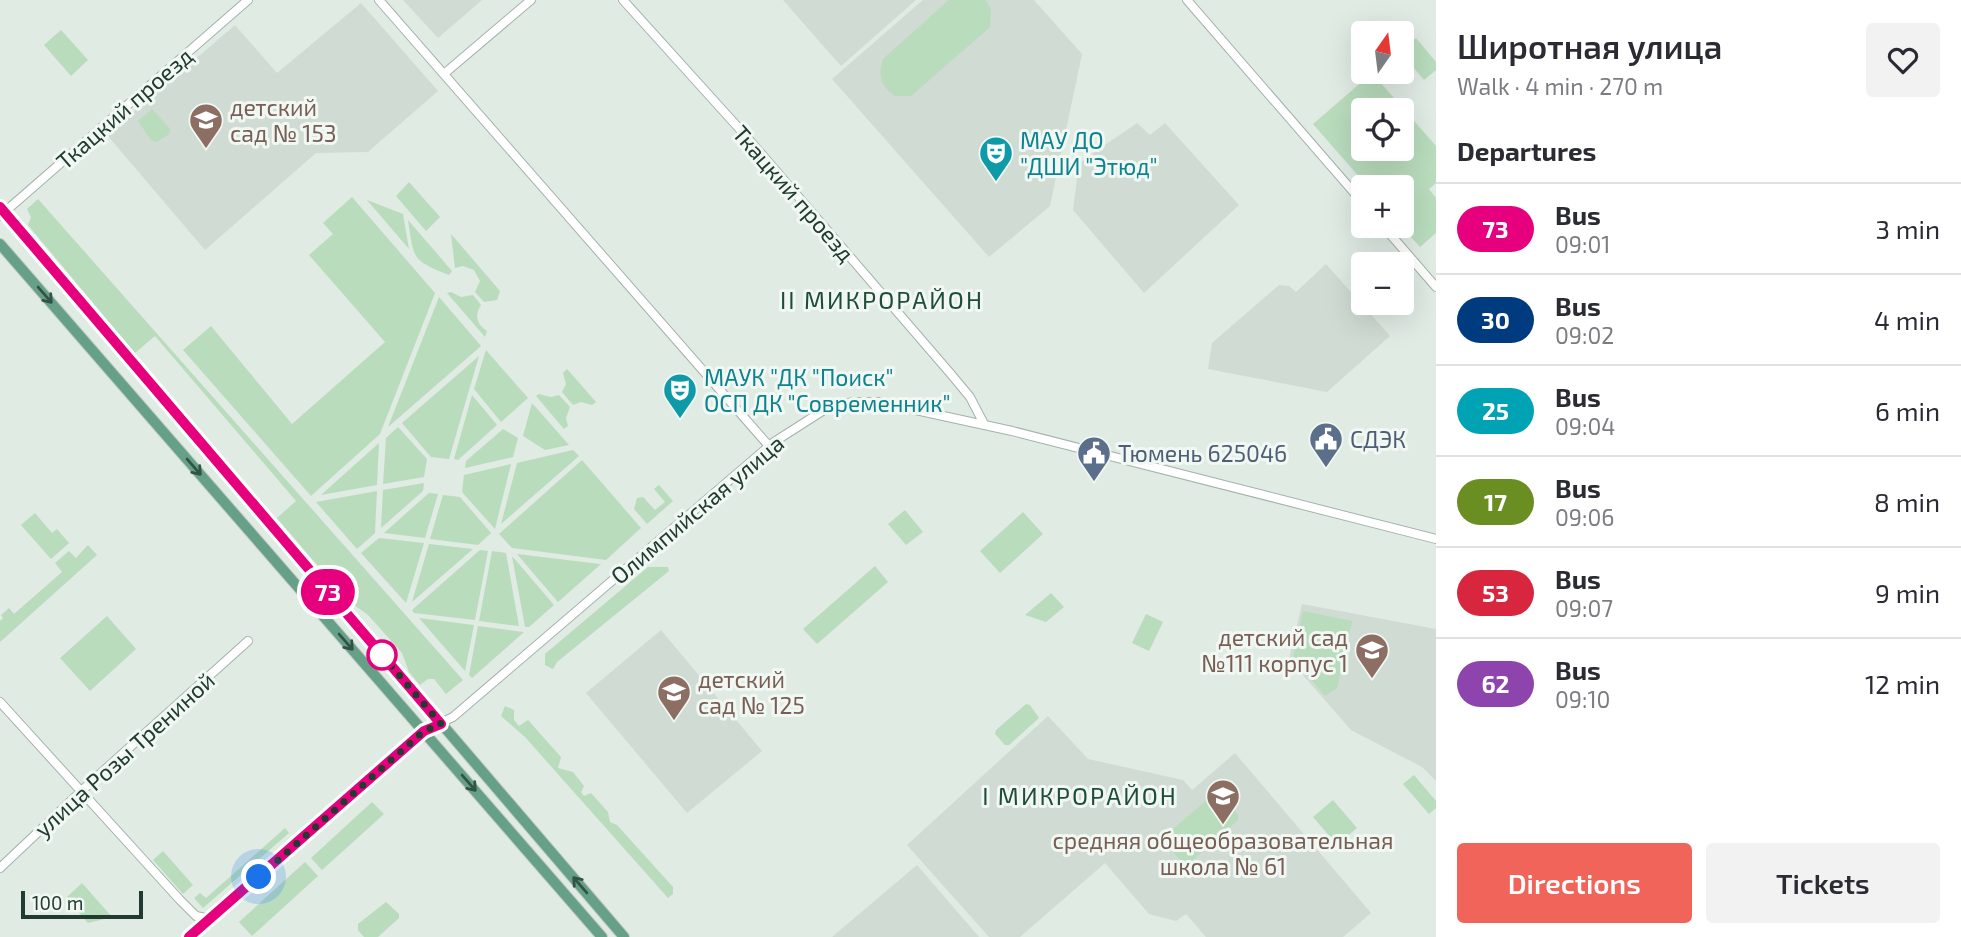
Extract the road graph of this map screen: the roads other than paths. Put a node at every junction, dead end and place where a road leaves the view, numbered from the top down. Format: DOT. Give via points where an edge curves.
graph roads {
  1 [pos="248,0"];
  2 [pos="379,0"];
  3 [pos="531,0"];
  4 [pos="623,0"];
  5 [pos="1187,0"];
  6 [pos="445,73"];
  7 [pos="1351,189"];
  8 [pos="1,212"];
  9 [pos="1393,238"];
  10 [pos="0,244"];
  11 [pos="1436,287"];
  12 [pos="984,424"];
  13 [pos="769,446"];
  14 [pos="1436,539"];
  15 [pos="248,641"];
  16 [pos="0,702"];
  17 [pos="441,724"];
  18 [pos="424,731"];
  19 [pos="80,792"];
  20 [pos="0,868"];
  21 [pos="211,919"];
  22 [pos="189,937"];
  23 [pos="602,937"];
  24 [pos="624,937"];
  1 -- 8 [label="street, Ткацкий проезд"];
  2 -- 6 [label="street"];
  3 -- 6 [label="street"];
  4 -- 12 [label="street, Ткацкий проезд" via="950,373"];
  5 -- 7 [label="street"];
  6 -- 13 [label="street"];
  8 -- 17 [label="main road"];
  9 -- 11 [label="street"];
  10 -- 18 [label="main road, one-way"];
  12 -- 13 [label="street, Олимпийская улица" via="880,402 852,402 824,410"];
  12 -- 14 [label="street, Олимпийская улица"];
  13 -- 17 [label="street, Олимпийская улица"];
  15 -- 19 [label="street, улица Розы Трениной"];
  16 -- 19 [label="street"];
  17 -- 18 [label="street, Олимпийская улица"];
  24 -- 17 [label="main road, one-way"];
  18 -- 21 [label="street, Олимпийская улица"];
  18 -- 23 [label="main road, one-way"];
  19 -- 20 [label="street, улица Розы Трениной"];
  19 -- 21 [label="street" via="196,916"];
  21 -- 22 [label="street, Олимпийская улица"];
}
